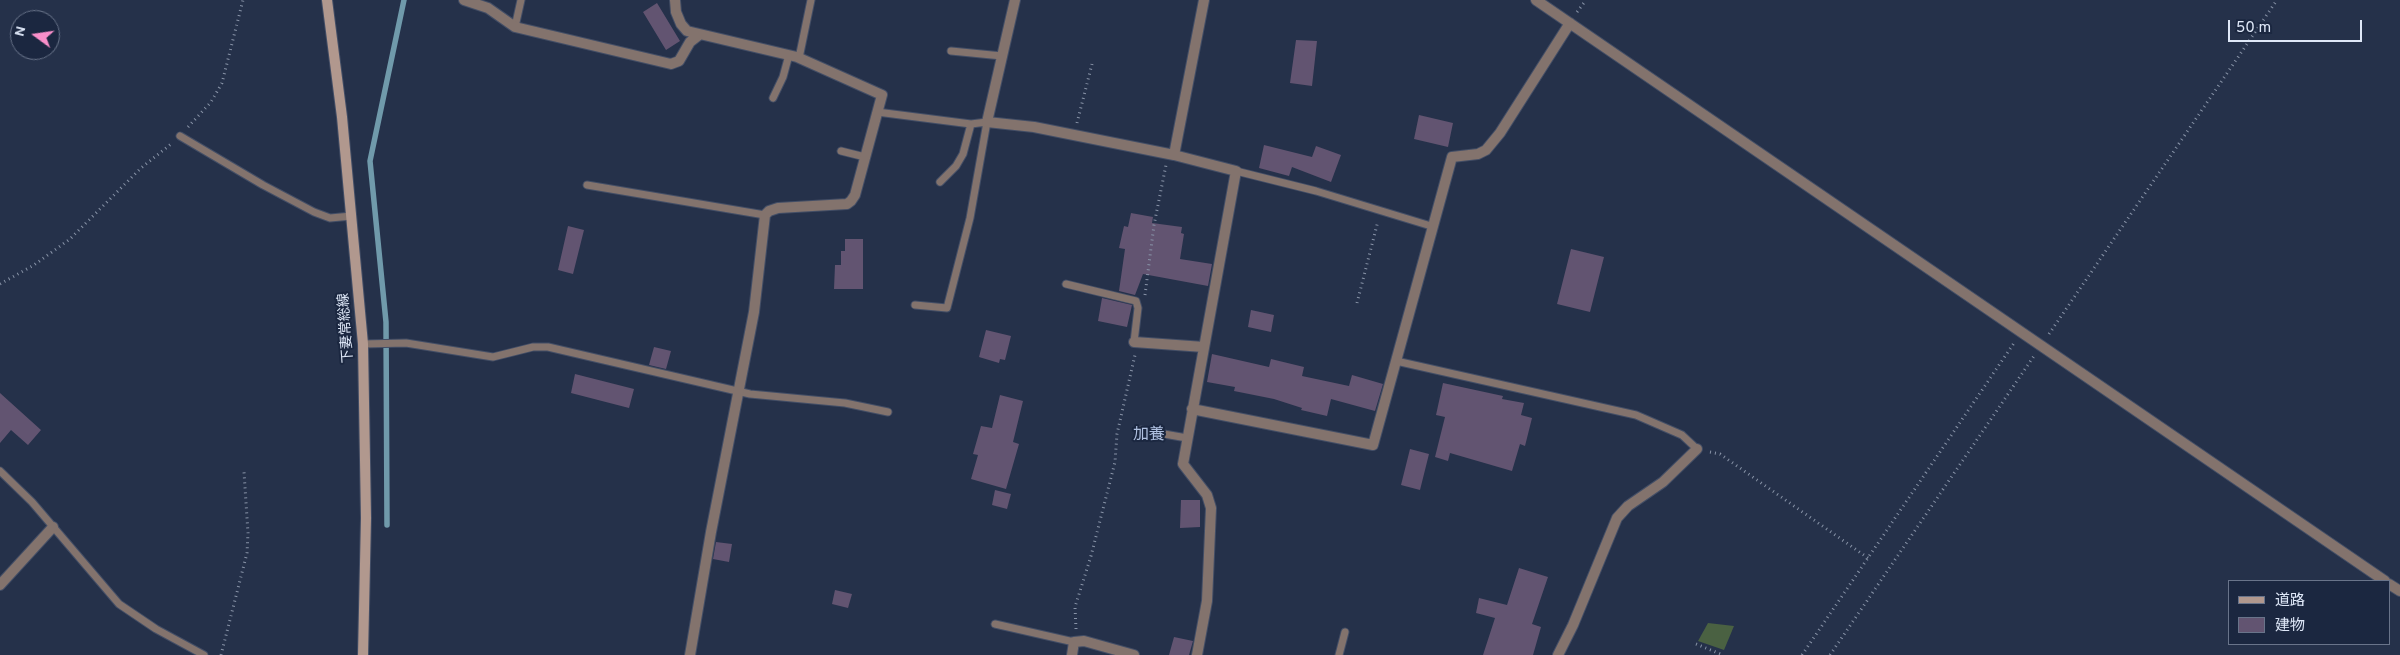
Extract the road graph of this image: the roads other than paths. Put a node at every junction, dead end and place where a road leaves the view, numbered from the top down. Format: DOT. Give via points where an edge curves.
graph roads {
  1 [pos="327,0"];
  2 [pos="464,0"];
  3 [pos="521,0"];
  4 [pos="675,0"];
  5 [pos="811,0"];
  6 [pos="1015,0"];
  7 [pos="1204,0"];
  8 [pos="1536,0"];
  9 [pos="1570,23"];
  10 [pos="515,26"];
  11 [pos="699,35"];
  12 [pos="951,51"];
  13 [pos="1002,56"];
  14 [pos="794,57"];
  15 [pos="774,98"];
  16 [pos="877,112"];
  17 [pos="987,122"];
  18 [pos="971,124"];
  19 [pos="180,136"];
  20 [pos="841,151"];
  21 [pos="1174,155"];
  22 [pos="865,157"];
  23 [pos="1236,171"];
  24 [pos="940,182"];
  25 [pos="587,185"];
  26 [pos="352,216"];
  27 [pos="765,216"];
  28 [pos="1431,226"];
  29 [pos="1066,284"];
  30 [pos="915,305"];
  31 [pos="1134,342"];
  32 [pos="363,344"];
  33 [pos="1204,347"];
  34 [pos="1396,361"];
  35 [pos="738,391"];
  36 [pos="1192,409"];
  37 [pos="888,412"];
  38 [pos="1141,430"];
  39 [pos="1187,438"];
  40 [pos="1697,449"];
  41 [pos="0,471"];
  42 [pos="53,527"];
  43 [pos="2384,580"];
  44 [pos="0,585"];
  45 [pos="996,624"];
  46 [pos="1345,632"];
  47 [pos="1076,642"];
  48 [pos="204,655"];
  49 [pos="363,655"];
  50 [pos="690,655"];
  51 [pos="1072,655"];
  52 [pos="1134,655"];
  53 [pos="1197,655"];
  54 [pos="1339,655"];
  55 [pos="1558,655"];
  1 -- 26 [label="main road, 下妻常総線"];
  2 -- 10 [label="street" via="488,8"];
  3 -- 10 [label="lane"];
  4 -- 11 [label="street" via="681,24"];
  5 -- 14 [label="lane"];
  6 -- 13 [label="street"];
  7 -- 21 [label="street"];
  8 -- 9 [label="street"];
  9 -- 28 [label="street" via="1500,134 1486,150 1452,157"];
  9 -- 43 [label="street"];
  10 -- 11 [label="street" via="671,64 679,61 690,42"];
  11 -- 14 [label="street"];
  12 -- 13 [label="lane"];
  13 -- 17 [label="street"];
  14 -- 15 [label="lane"];
  14 -- 16 [label="street" via="882,95"];
  16 -- 18 [label="lane"];
  16 -- 22 [label="street"];
  17 -- 18 [label="lane"];
  17 -- 21 [label="street"];
  17 -- 30 [label="lane" via="970,218 947,308"];
  18 -- 24 [label="lane" via="963,154"];
  19 -- 26 [label="lane" via="314,212 330,218"];
  20 -- 22 [label="lane"];
  21 -- 23 [label="street"];
  22 -- 27 [label="street" via="855,195 847,204 778,208"];
  23 -- 28 [label="lane"];
  23 -- 33 [label="street"];
  25 -- 27 [label="lane"];
  26 -- 32 [label="main road, 下妻常総線"];
  27 -- 35 [label="street" via="754,312"];
  28 -- 34 [label="street"];
  29 -- 31 [label="lane" via="1136,301"];
  31 -- 33 [label="street"];
  32 -- 35 [label="lane" via="393,343 493,357 533,347 548,347"];
  32 -- 49 [label="main road, 下妻常総線" via="366,518"];
  33 -- 36 [label="street"];
  34 -- 36 [label="street" via="1373,445"];
  34 -- 40 [label="lane" via="1636,415 1682,435"];
  35 -- 37 [label="lane" via="845,403"];
  35 -- 50 [label="street"];
  36 -- 39 [label="street"];
  38 -- 39 [label="lane"];
  39 -- 53 [label="street" via="1182,464 1207,495 1212,508 1207,601"];
  40 -- 55 [label="street" via="1664,482 1628,506 1617,518"];
  41 -- 42 [label="lane"];
  42 -- 44 [label="street"];
  42 -- 48 [label="lane" via="119,604"];
  45 -- 47 [label="lane"];
  46 -- 54 [label="lane"];
  47 -- 51 [label="street"];
  47 -- 52 [label="street"];
}
